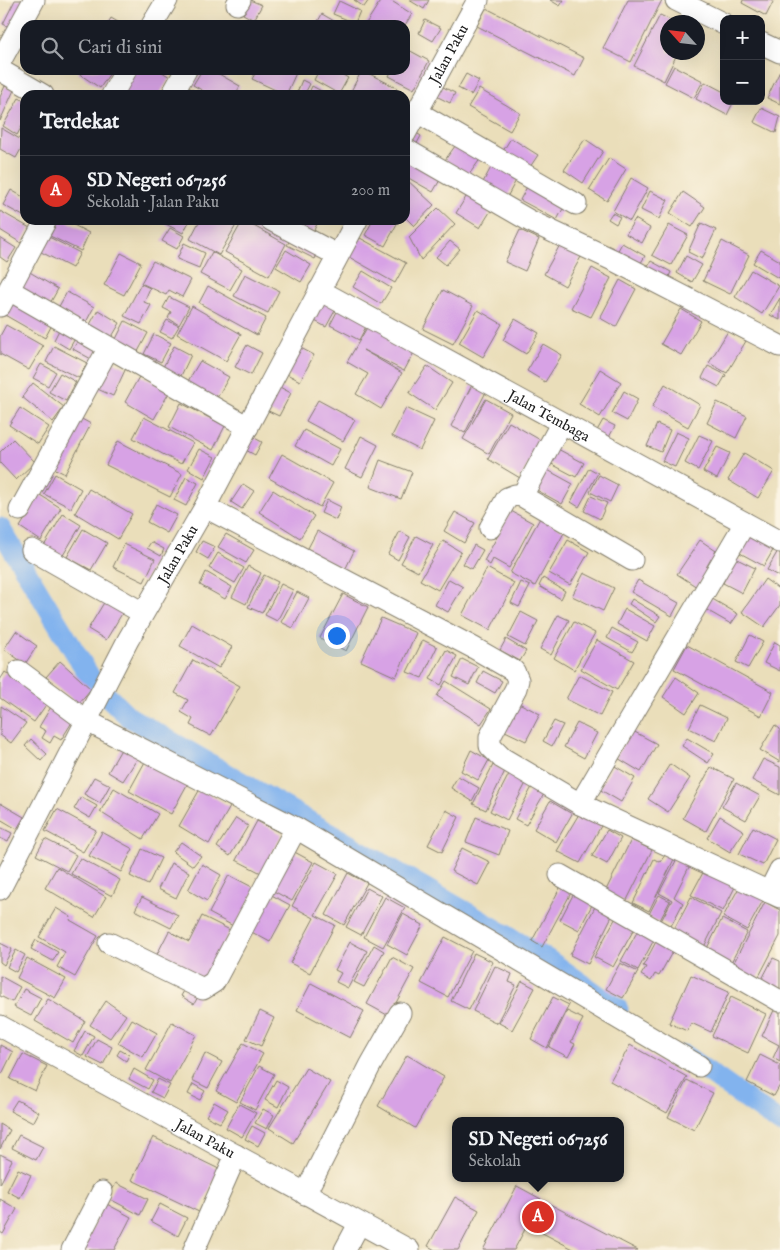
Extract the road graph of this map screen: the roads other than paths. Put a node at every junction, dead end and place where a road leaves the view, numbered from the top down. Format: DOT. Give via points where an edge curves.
graph roads {
  1 [pos="34,0"];
  2 [pos="167,0"];
  3 [pos="478,0"];
  4 [pos="676,0"];
  5 [pos="23,20"];
  6 [pos="155,20"];
  7 [pos="720,22"];
  8 [pos="20,26"];
  9 [pos="765,45"];
  10 [pos="780,52"];
  11 [pos="0,62"];
  12 [pos="0,70"];
  13 [pos="123,75"];
  14 [pos="183,75"];
  15 [pos="35,90"];
  16 [pos="115,90"];
  17 [pos="175,90"];
  18 [pos="417,112"];
  19 [pos="410,125"];
  20 [pos="410,151"];
  21 [pos="576,204"];
  22 [pos="43,225"];
  23 [pos="280,225"];
  24 [pos="354,225"];
  25 [pos="337,255"];
  26 [pos="319,290"];
  27 [pos="5,298"];
  28 [pos="780,346"];
  29 [pos="108,349"];
  30 [pos="561,424"];
  31 [pos="248,427"];
  32 [pos="522,496"];
  33 [pos="205,507"];
  34 [pos="20,510"];
  35 [pos="745,523"];
  36 [pos="490,528"];
  37 [pos="780,542"];
  38 [pos="32,550"];
  39 [pos="632,560"];
  40 [pos="143,613"];
  41 [pos="18,671"];
  42 [pos="88,714"];
  43 [pos="580,804"];
  44 [pos="296,828"];
  45 [pos="780,870"];
  46 [pos="560,875"];
  47 [pos="0,889"];
  48 [pos="774,894"];
  49 [pos="110,943"];
  50 [pos="780,1001"];
  51 [pos="400,1012"];
  52 [pos="0,1026"];
  53 [pos="699,1066"];
  54 [pos="236,1155"];
  55 [pos="102,1192"];
  56 [pos="305,1194"];
  57 [pos="359,1224"];
  58 [pos="72,1250"];
  59 [pos="194,1250"];
  60 [pos="345,1250"];
  61 [pos="409,1250"];
  1 -- 5 [label="street"];
  2 -- 6 [label="street"];
  3 -- 18 [label="street, Jalan Paku"];
  4 -- 7 [label="street"];
  8 -- 11 [label="street"];
  9 -- 10 [label="street"];
  12 -- 15 [label="street"];
  13 -- 16 [label="street"];
  14 -- 17 [label="street"];
  18 -- 19 [label="street, Jalan Paku"];
  18 -- 21 [label="street"];
  20 -- 28 [label="street" via="530,221"];
  22 -- 27 [label="street"];
  23 -- 25 [label="street"];
  24 -- 25 [label="street, Jalan Paku"];
  25 -- 26 [label="street, Jalan Paku"];
  26 -- 30 [label="street, Jalan Tembaga"];
  26 -- 31 [label="street, Jalan Paku"];
  27 -- 29 [label="street"];
  29 -- 31 [label="street"];
  29 -- 34 [label="street"];
  30 -- 32 [label="street"];
  30 -- 35 [label="street, Jalan Tembaga"];
  31 -- 33 [label="street, Jalan Paku"];
  32 -- 36 [label="street" via="507,498"];
  32 -- 39 [label="street"];
  33 -- 40 [label="street, Jalan Paku"];
  33 -- 43 [label="street" via="514,671 518,680 516,688 490,738 490,746 502,758"];
  35 -- 37 [label="street, Jalan Tembaga"];
  35 -- 43 [label="street"];
  38 -- 40 [label="street"];
  40 -- 42 [label="street, Jalan Paku"];
  41 -- 42 [label="street"];
  42 -- 44 [label="street"];
  42 -- 47 [label="street, Jalan Paku"];
  43 -- 48 [label="street"];
  44 -- 49 [label="street" via="208,988 203,989"];
  44 -- 53 [label="street"];
  45 -- 48 [label="street"];
  46 -- 50 [label="street"];
  51 -- 56 [label="street"];
  52 -- 54 [label="street, Jalan Paku"];
  54 -- 56 [label="street, Jalan Paku"];
  54 -- 59 [label="street"];
  55 -- 58 [label="street"];
  56 -- 57 [label="street, Jalan Paku"];
  57 -- 60 [label="street"];
  57 -- 61 [label="street, Jalan Paku"];
}
